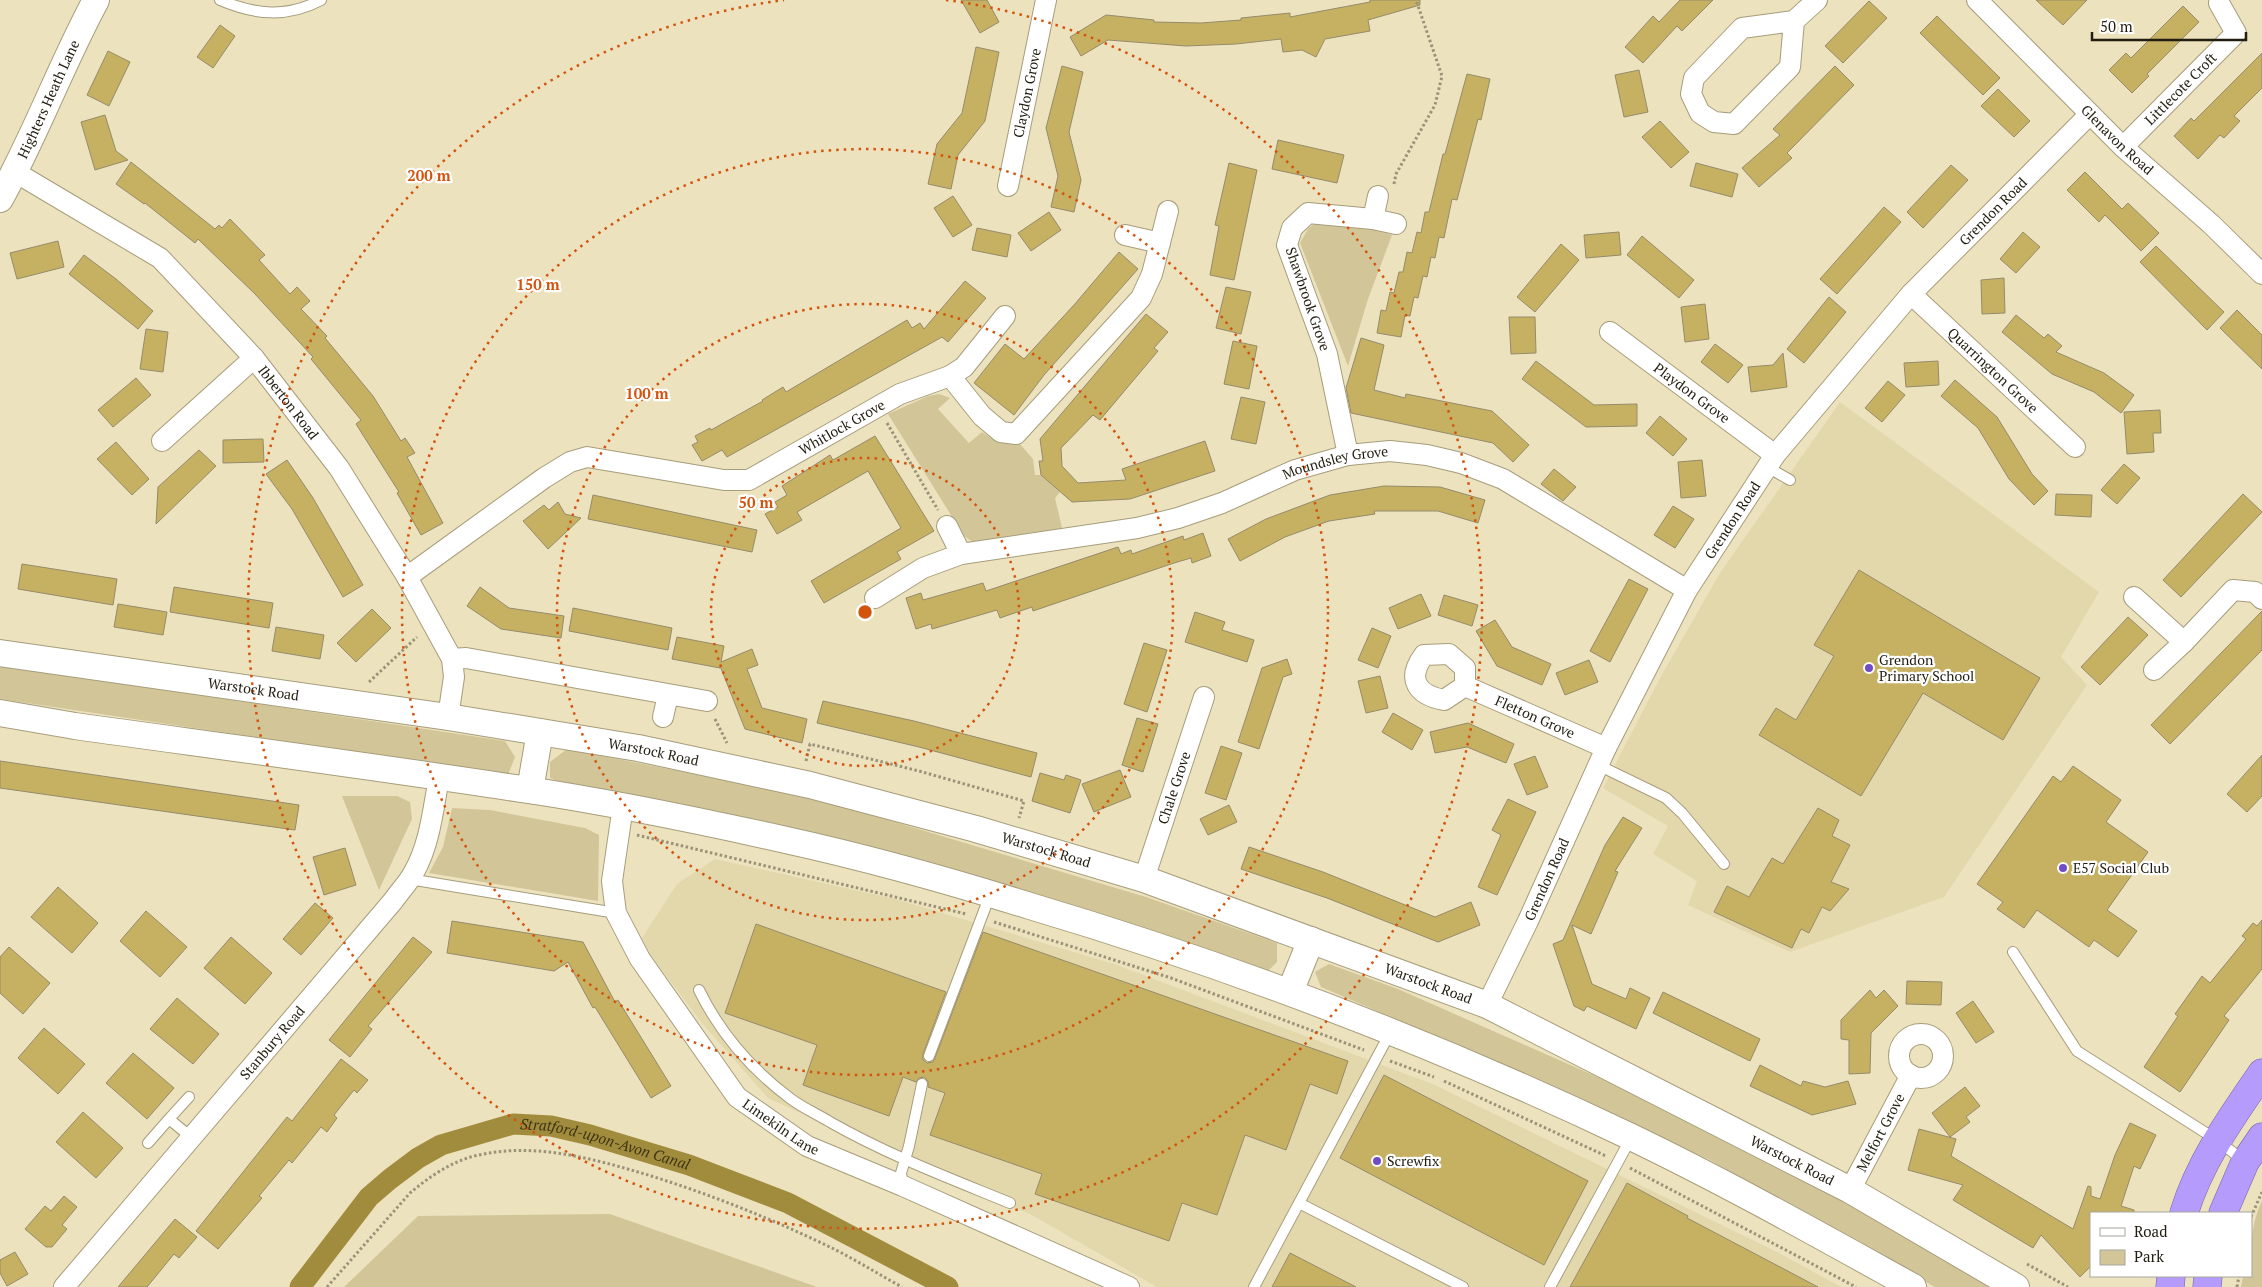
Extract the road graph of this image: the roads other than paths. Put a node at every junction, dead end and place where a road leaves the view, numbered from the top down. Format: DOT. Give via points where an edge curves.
graph roads {
  1 [pos="96,0"];
  2 [pos="220,0"];
  3 [pos="321,0"];
  4 [pos="1046,0"];
  5 [pos="1817,0"];
  6 [pos="2219,3"];
  7 [pos="1988,4"];
  8 [pos="1794,21"];
  9 [pos="2090,114"];
  10 [pos="2123,147"];
  11 [pos="15,172"];
  12 [pos="1008,186"];
  13 [pos="1385,193"];
  14 [pos="0,198"];
  15 [pos="1168,211"];
  16 [pos="1373,219"];
  17 [pos="1396,224"];
  18 [pos="1125,235"];
  19 [pos="1160,243"];
  20 [pos="2262,274"];
  21 [pos="1911,294"];
  22 [pos="1005,316"];
  23 [pos="1610,332"];
  24 [pos="254,358"];
  25 [pos="950,376"];
  26 [pos="162,440"];
  27 [pos="2075,447"];
  28 [pos="1348,455"];
  29 [pos="1771,461"];
  30 [pos="1790,480"];
  31 [pos="947,526"];
  32 [pos="961,554"];
  33 [pos="407,578"];
  34 [pos="1687,590"];
  35 [pos="2134,597"];
  36 [pos="875,598"];
  37 [pos="2262,599"];
  38 [pos="2184,642"];
  39 [pos="0,652"];
  40 [pos="452,659"];
  41 [pos="2154,670"];
  42 [pos="1465,686"];
  43 [pos="668,695"];
  44 [pos="1204,697"];
  45 [pos="707,701"];
  46 [pos="0,713"];
  47 [pos="448,717"];
  48 [pos="663,718"];
  49 [pos="540,732"];
  50 [pos="1602,757"];
  51 [pos="439,778"];
  52 [pos="530,790"];
  53 [pos="622,818"];
  54 [pos="1724,864"];
  55 [pos="409,879"];
  56 [pos="1144,879"];
  57 [pos="990,894"];
  58 [pos="616,913"];
  59 [pos="1311,940"];
  60 [pos="2013,952"];
  61 [pos="699,990"];
  62 [pos="1290,992"];
  63 [pos="1487,1005"];
  64 [pos="1391,1032"];
  65 [pos="929,1056"];
  66 [pos="2262,1073"];
  67 [pos="1911,1075"];
  68 [pos="922,1084"];
  69 [pos="189,1097"];
  70 [pos="169,1120"];
  71 [pos="1632,1137"];
  72 [pos="192,1138"];
  73 [pos="2262,1138"];
  74 [pos="2217,1140"];
  75 [pos="148,1142"];
  76 [pos="905,1160"];
  77 [pos="2245,1162"];
  78 [pos="903,1186"];
  79 [pos="1850,1190"];
  80 [pos="1010,1203"];
  81 [pos="1300,1203"];
  82 [pos="2184,1212"];
  83 [pos="2223,1212"];
  84 [pos="64,1287"];
  85 [pos="1129,1287"];
  86 [pos="1254,1287"];
  87 [pos="1463,1287"];
  88 [pos="1550,1287"];
  89 [pos="1912,1287"];
  90 [pos="2016,1287"];
  1 -- 11 [label="street, Highters Heath Lane"];
  2 -- 3 [label="lane" via="270,14 304,9"];
  4 -- 12 [label="street, Claydon Grove"];
  5 -- 8 [label="street"];
  6 -- 10 [label="street, Littlecote Croft" via="2236,33"];
  7 -- 9 [label="street, Glenavon Road"];
  8 -- 8 [label="street" via="1790,67 1734,124 1714,122 1700,113 1691,94 1694,78 1742,28"];
  9 -- 10 [label="street, Glenavon Road"];
  9 -- 21 [label="street, Grendon Road"];
  10 -- 20 [label="street, Glenavon Road" via="2211,224"];
  11 -- 14 [label="street, Highters Heath Lane"];
  11 -- 24 [label="street, Ibberton Road" via="160,258"];
  13 -- 16 [label="street"];
  15 -- 19 [label="street"];
  16 -- 17 [label="street, Shawbrook Grove"];
  16 -- 28 [label="street, Shawbrook Grove" via="1308,213 1292,228 1287,244 1327,354"];
  18 -- 19 [label="street"];
  19 -- 25 [label="street" via="1152,274 1141,298 1016,434 1000,432 982,416"];
  21 -- 27 [label="street, Quarrington Grove"];
  21 -- 29 [label="street, Grendon Road"];
  22 -- 25 [label="street, Whitlock Grove" via="964,367"];
  23 -- 29 [label="street, Playdon Grove"];
  24 -- 26 [label="street"];
  24 -- 33 [label="street, Ibberton Road" via="339,468"];
  25 -- 33 [label="street, Whitlock Grove" via="900,394 749,480 724,480 587,457 570,462"];
  28 -- 32 [label="street, Moundsley Grove" via="1295,470 1222,503 1178,518 1137,528"];
  28 -- 34 [label="street, Moundsley Grove" via="1390,451 1427,455 1461,463 1503,479"];
  29 -- 30 [label="lane"];
  29 -- 34 [label="street, Grendon Road"];
  31 -- 32 [label="street"];
  32 -- 36 [label="street, Moundsley Grove" via="923,568"];
  33 -- 40 [label="street, Ibberton Road"];
  34 -- 50 [label="street, Grendon Road"];
  35 -- 38 [label="street"];
  37 -- 38 [label="street" via="2255,592 2234,590"];
  38 -- 41 [label="street"];
  39 -- 47 [label="street, Warstock Road"];
  40 -- 43 [label="street" via="466,658"];
  40 -- 47 [label="street, Ibberton Road" via="454,677"];
  42 -- 50 [label="street, Fletton Grove"];
  43 -- 45 [label="street"];
  43 -- 48 [label="street"];
  44 -- 56 [label="street, Chale Grove"];
  46 -- 51 [label="street"];
  47 -- 49 [label="street, Warstock Road"];
  49 -- 52 [label="street"];
  49 -- 56 [label="street, Warstock Road" via="638,748 810,785 976,829"];
  50 -- 54 [label="lane" via="1666,798"];
  50 -- 63 [label="street, Grendon Road"];
  51 -- 52 [label="street"];
  51 -- 55 [label="street, Stanbury Road" via="428,838"];
  52 -- 53 [label="street"];
  53 -- 57 [label="street" via="791,841"];
  53 -- 58 [label="street, Limekiln Lane" via="612,881"];
  55 -- 58 [label="lane"];
  55 -- 72 [label="street, Stanbury Road"];
  56 -- 59 [label="street, Warstock Road"];
  57 -- 62 [label="street" via="1130,936"];
  57 -- 65 [label="lane"];
  58 -- 78 [label="street, Limekiln Lane" via="640,959 737,1097 807,1146"];
  59 -- 62 [label="street"];
  59 -- 63 [label="street, Warstock Road"];
  60 -- 74 [label="lane" via="2077,1051"];
  61 -- 76 [label="lane" via="711,1015 742,1055 791,1099"];
  62 -- 64 [label="street"];
  63 -- 79 [label="street, Warstock Road"];
  64 -- 71 [label="street" via="1471,1064"];
  64 -- 81 [label="lane"];
  66 -- 74 [label="highway"];
  67 -- 79 [label="street, Melfort Grove"];
  68 -- 76 [label="lane"];
  69 -- 70 [label="lane"];
  70 -- 72 [label="lane"];
  70 -- 75 [label="lane"];
  71 -- 88 [label="lane"];
  71 -- 89 [label="street"];
  72 -- 84 [label="street, Stanbury Road"];
  73 -- 77 [label="highway"];
  74 -- 77 [label="lane"];
  74 -- 82 [label="highway" via="2191,1191"];
  76 -- 78 [label="lane" via="901,1173"];
  76 -- 80 [label="lane"];
  77 -- 83 [label="highway"];
  78 -- 85 [label="street, Limekiln Lane"];
  79 -- 90 [label="street, Warstock Road"];
  81 -- 86 [label="lane"];
  81 -- 87 [label="lane"];
}
